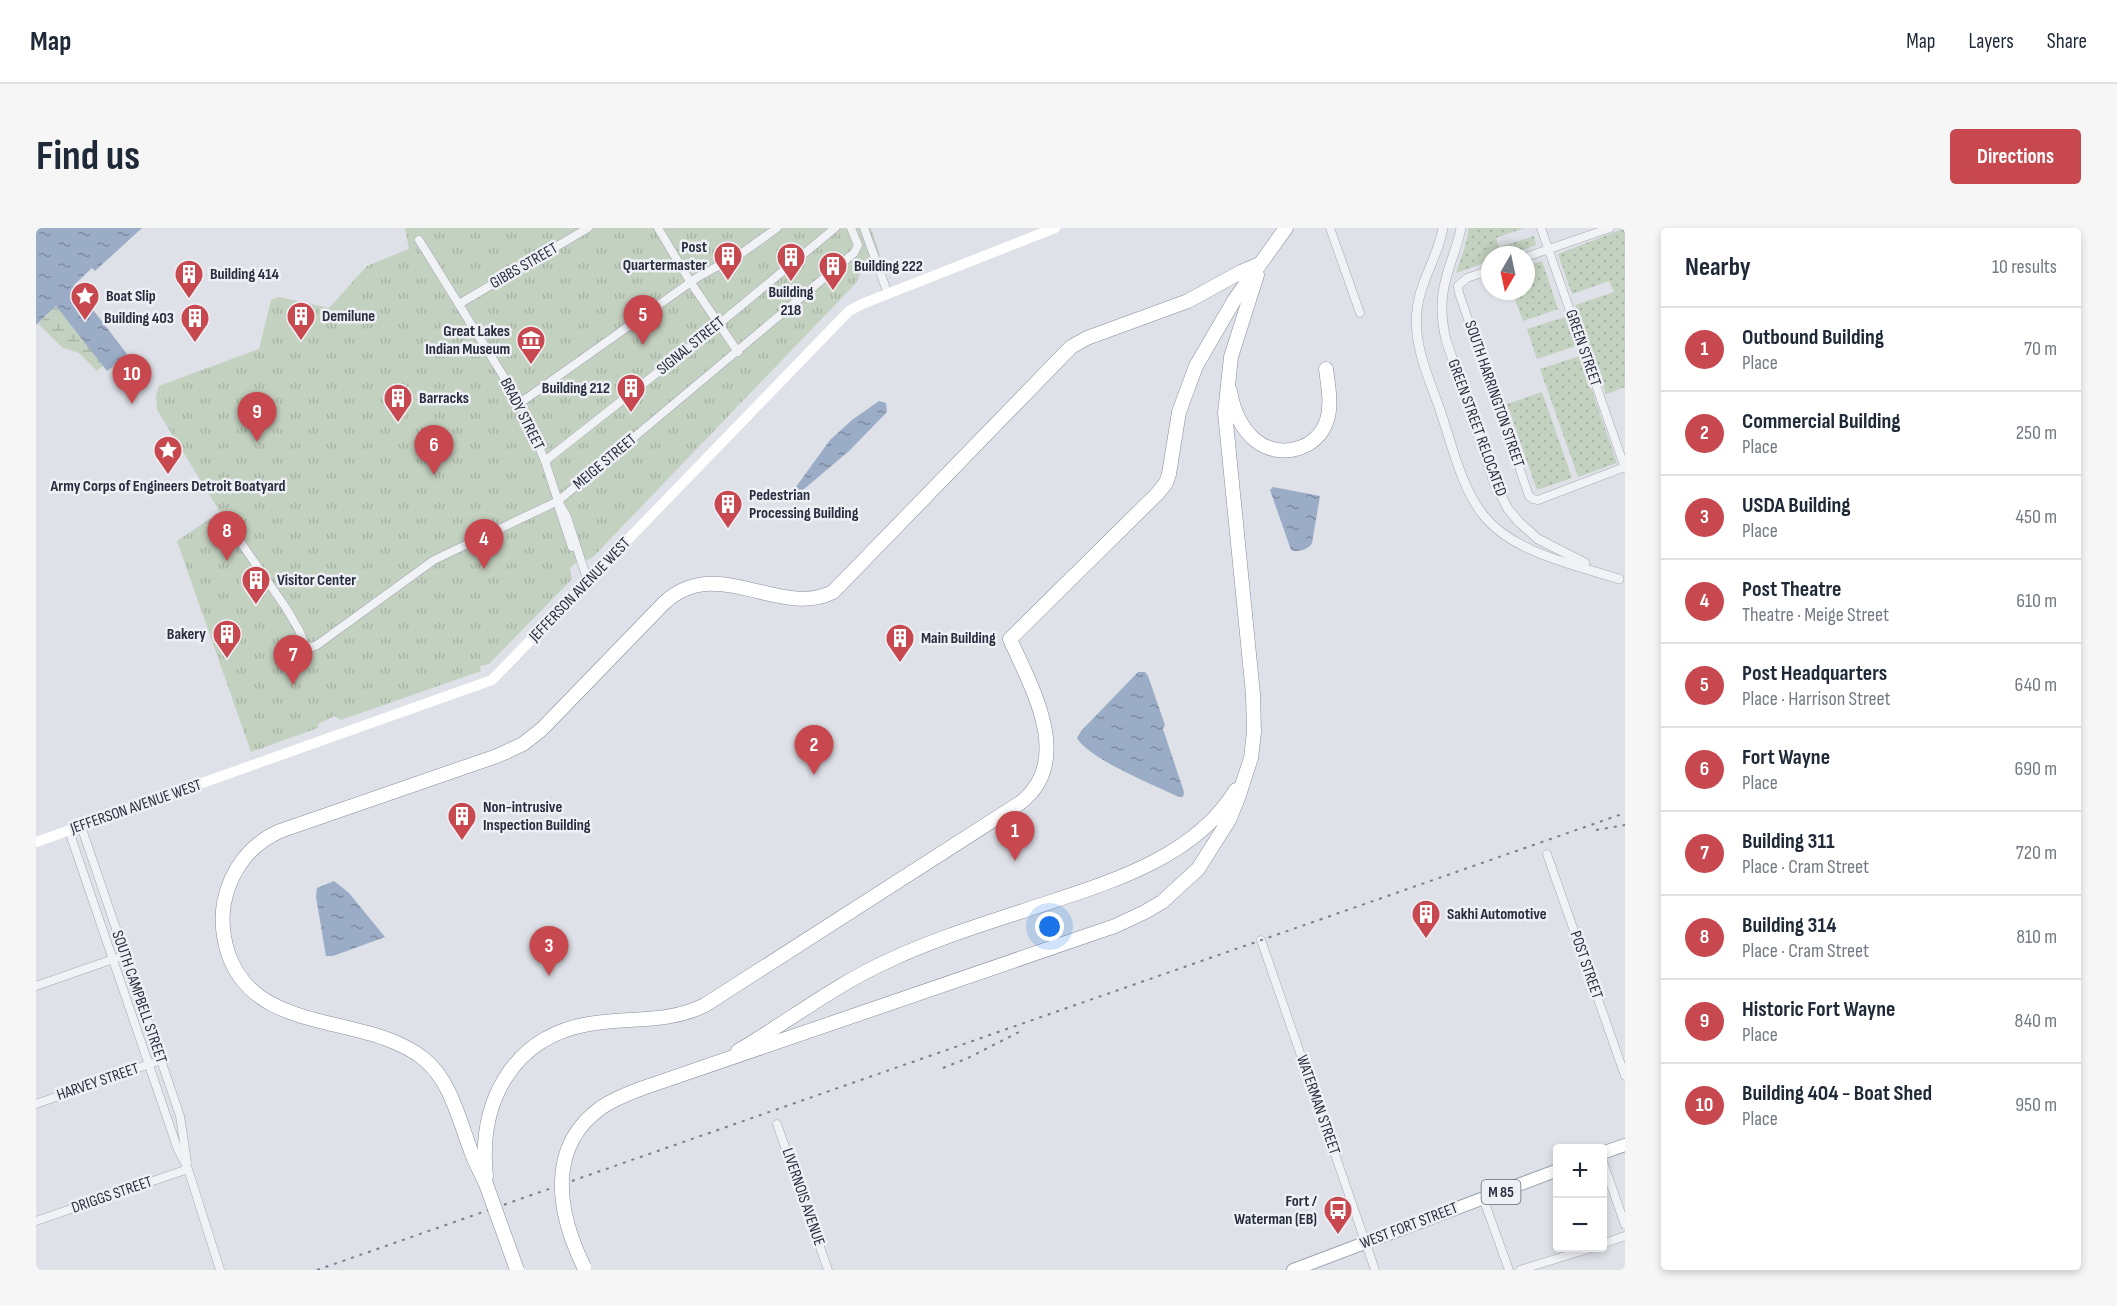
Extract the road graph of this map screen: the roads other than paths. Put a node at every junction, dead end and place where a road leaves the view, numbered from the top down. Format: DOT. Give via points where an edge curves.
graph roads {
  1 [pos="588,228"];
  2 [pos="658,228"];
  3 [pos="777,228"];
  4 [pos="835,228"];
  5 [pos="851,228"];
  6 [pos="864,228"];
  7 [pos="1055,228"];
  8 [pos="1286,228"];
  9 [pos="1330,228"];
  10 [pos="1443,228"];
  11 [pos="1461,228"];
  12 [pos="1541,228"];
  13 [pos="1610,228"];
  14 [pos="419,240"];
  15 [pos="1549,249"];
  16 [pos="1535,254"];
  17 [pos="1260,264"];
  18 [pos="1481,273"];
  19 [pos="691,283"];
  20 [pos="888,294"];
  21 [pos="459,304"];
  22 [pos="1360,313"];
  23 [pos="718,324"];
  24 [pos="738,352"];
  25 [pos="1326,369"];
  26 [pos="1228,372"];
  27 [pos="520,403"];
  28 [pos="545,461"];
  29 [pos="1625,468"];
  30 [pos="558,501"];
  31 [pos="224,518"];
  32 [pos="1623,578"];
  33 [pos="588,582"];
  34 [pos="1248,766"];
  35 [pos="81,826"];
  36 [pos="69,831"];
  37 [pos="36,842"];
  38 [pos="1547,854"];
  39 [pos="1261,940"];
  40 [pos="125,955"];
  41 [pos="113,959"];
  42 [pos="36,986"];
  43 [pos="161,1060"];
  44 [pos="149,1064"];
  45 [pos="710,1066"];
  46 [pos="1625,1076"];
  47 [pos="36,1104"];
  48 [pos="777,1124"];
  49 [pos="1625,1145"];
  50 [pos="1607,1151"];
  51 [pos="188,1169"];
  52 [pos="1553,1172"];
  53 [pos="1607,1173"];
  54 [pos="486,1184"];
  55 [pos="1483,1198"];
  56 [pos="36,1221"];
  57 [pos="1625,1225"];
  58 [pos="1625,1236"];
  59 [pos="1607,1242"];
  60 [pos="1366,1243"];
  61 [pos="1578,1252"];
  62 [pos="585,1269"];
  63 [pos="220,1270"];
  64 [pos="517,1270"];
  65 [pos="828,1270"];
  66 [pos="1293,1270"];
  67 [pos="1375,1270"];
  68 [pos="1509,1270"];
  69 [pos="1520,1270"];
  1 -- 21 [label="street, GIBBS STREET"];
  2 -- 19 [label="street"];
  3 -- 19 [label="street"];
  4 -- 23 [label="street, SIGNAL STREET"];
  5 -- 24 [label="street, MEIGE STREET" via="857,251"];
  6 -- 20 [label="street"];
  7 -- 20 [label="main road, JEFFERSON AVENUE WEST"];
  8 -- 17 [label="highway"];
  9 -- 22 [label="street"];
  10 -- 32 [label="street, GREEN STREET RELOCATED" via="1419,295 1417,335 1471,494 1488,521 1519,543"];
  11 -- 32 [label="street, GREEN STREET RELOCATED" via="1444,286 1443,326 1498,492 1514,516 1538,539"];
  12 -- 15 [label="street, GREEN STREET"];
  13 -- 15 [label="street"];
  14 -- 21 [label="street, BRADY STREET"];
  15 -- 16 [label="street"];
  15 -- 29 [label="street, GREEN STREET"];
  17 -- 26 [label="highway"];
  17 -- 54 [label="highway" via="1226,313 1192,374 1177,421 1166,483 1010,639 1041,710 1046,735 1043,770 1025,799 705,1005 668,1018 572,1027 542,1041 518,1061 501,1083 489,1112"];
  17 -- 54 [label="highway" via="1188,301 1071,347 832,592 800,599 721,584 683,589 664,603 523,744 280,831 245,857 234,873 223,908 225,944 242,979 277,1007 385,1038 424,1059 447,1087"];
  18 -- 29 [label="street, SOUTH HARRINGTON STREET" via="1458,286 1529,496 1541,499"];
  19 -- 23 [label="street"];
  19 -- 27 [label="street"];
  20 -- 33 [label="main road, JEFFERSON AVENUE WEST" via="845,315"];
  21 -- 27 [label="street, BRADY STREET"];
  23 -- 24 [label="street"];
  23 -- 28 [label="street, SIGNAL STREET"];
  24 -- 30 [label="street, MEIGE STREET"];
  25 -- 26 [label="highway" via="1329,406 1325,426 1311,443 1289,451 1264,445 1249,433 1235,409"];
  26 -- 34 [label="highway" via="1225,424 1254,709"];
  27 -- 28 [label="street, BRADY STREET"];
  28 -- 30 [label="street, BRADY STREET"];
  30 -- 31 [label="street, MEIGE STREET" via="434,560 308,647"];
  30 -- 33 [label="street, BRADY STREET"];
  33 -- 35 [label="main road, JEFFERSON AVENUE WEST" via="489,682"];
  34 -- 45 [label="highway" via="1215,819 1162,856 1099,885 887,961"];
  34 -- 45 [label="highway" via="1231,815 1204,861 1173,893 1144,912 1097,933"];
  35 -- 36 [label="main road, JEFFERSON AVENUE WEST"];
  35 -- 40 [label="street, SOUTH CAMPBELL STREET"];
  36 -- 37 [label="main road, JEFFERSON AVENUE WEST"];
  36 -- 41 [label="street, SOUTH CAMPBELL STREET"];
  38 -- 46 [label="street, POST STREET"];
  39 -- 60 [label="street, WATERMAN STREET"];
  40 -- 41 [label="street"];
  40 -- 43 [label="street, SOUTH CAMPBELL STREET"];
  41 -- 42 [label="street"];
  41 -- 44 [label="street, SOUTH CAMPBELL STREET"];
  43 -- 44 [label="street, HARVEY STREET"];
  43 -- 51 [label="street, SOUTH CAMPBELL STREET" via="180,1116"];
  44 -- 47 [label="street, HARVEY STREET"];
  44 -- 51 [label="street, SOUTH CAMPBELL STREET"];
  45 -- 62 [label="highway, bridge" via="610,1102 576,1134 561,1179 563,1212"];
  48 -- 65 [label="street, LIVERNOIS AVENUE"];
  49 -- 50 [label="main road"];
  51 -- 56 [label="street, DRIGGS STREET"];
  51 -- 63 [label="street, SOUTH CAMPBELL STREET"];
  52 -- 55 [label="main road, WEST FORT STREET / M 85"];
  53 -- 57 [label="street"];
  54 -- 64 [label="highway, bridge"];
  55 -- 60 [label="main road, WEST FORT STREET / M 85"];
  55 -- 68 [label="street"];
  58 -- 59 [label="street"];
  60 -- 66 [label="main road, WEST FORT STREET / M 85"];
  60 -- 67 [label="street, WATERMAN STREET"];
  61 -- 69 [label="street"];
}
